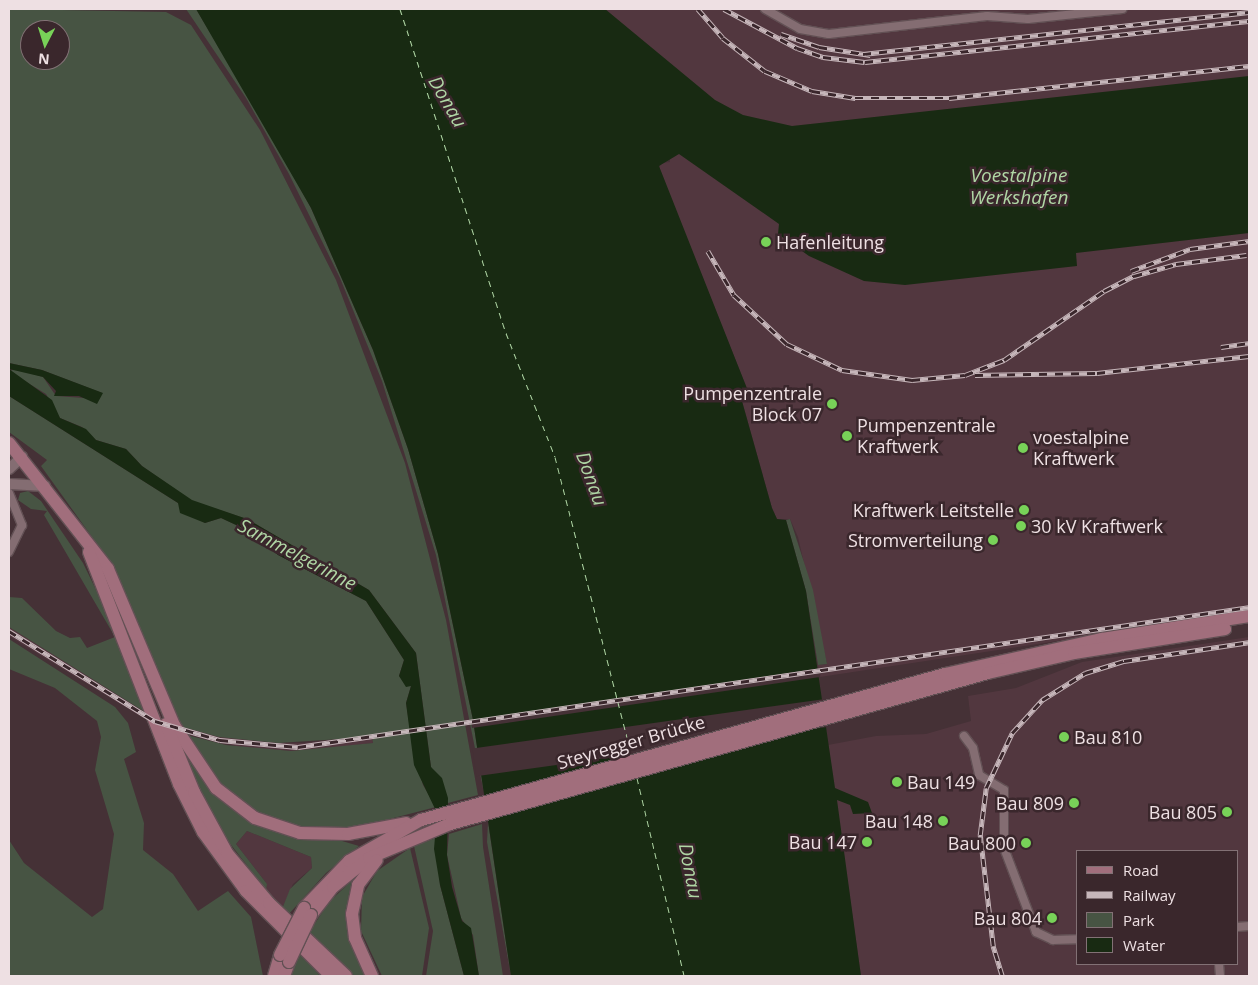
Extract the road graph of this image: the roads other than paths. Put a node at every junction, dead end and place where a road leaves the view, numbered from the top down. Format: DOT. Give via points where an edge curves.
graph roads {
  1 [pos="765,9"];
  2 [pos="1122,9"];
  3 [pos="9,442"];
  4 [pos="27,462"];
  5 [pos="9,469"];
  6 [pos="9,483"];
  7 [pos="46,486"];
  8 [pos="9,495"];
  9 [pos="87,545"];
  10 [pos="9,552"];
  11 [pos="1249,616"];
  12 [pos="1249,625"];
  13 [pos="154,683"];
  14 [pos="890,694"];
  15 [pos="964,736"];
  16 [pos="386,838"];
  17 [pos="1076,938"];
  18 [pos="284,959"];
  19 [pos="274,976"];
  20 [pos="284,976"];
  21 [pos="331,976"];
  22 [pos="346,976"];
  23 [pos="372,976"];
  1 -- 2 [label="street" via="800,30 829,34 987,16 1028,19"];
  3 -- 4 [label="main road"];
  4 -- 5 [label="street"];
  4 -- 6 [label="street"];
  4 -- 7 [label="main road"];
  6 -- 7 [label="street"];
  7 -- 9 [label="main road"];
  8 -- 10 [label="street" via="22,524"];
  9 -- 13 [label="main road" via="112,577"];
  9 -- 21 [label="main road" via="179,784 203,832 246,891"];
  11 -- 14 [label="main road" via="1063,646"];
  12 -- 14 [label="main road" via="1047,659"];
  13 -- 16 [label="main road" via="197,764 216,788 245,812 278,827 312,834"];
  13 -- 22 [label="main road" via="190,785 227,853 269,903"];
  14 -- 16 [label="main road, Steyregger Brücke" via="470,818"];
  14 -- 16 [label="main road, Steyregger Brücke" via="421,820"];
  15 -- 17 [label="street" via="973,748 979,775 1004,790 1004,848 1036,932 1053,940"];
  16 -- 18 [label="main road, bridge" via="339,869 308,912"];
  16 -- 23 [label="main road" via="362,878 352,906 355,938"];
  18 -- 19 [label="main road"];
  18 -- 20 [label="main road"];
}
